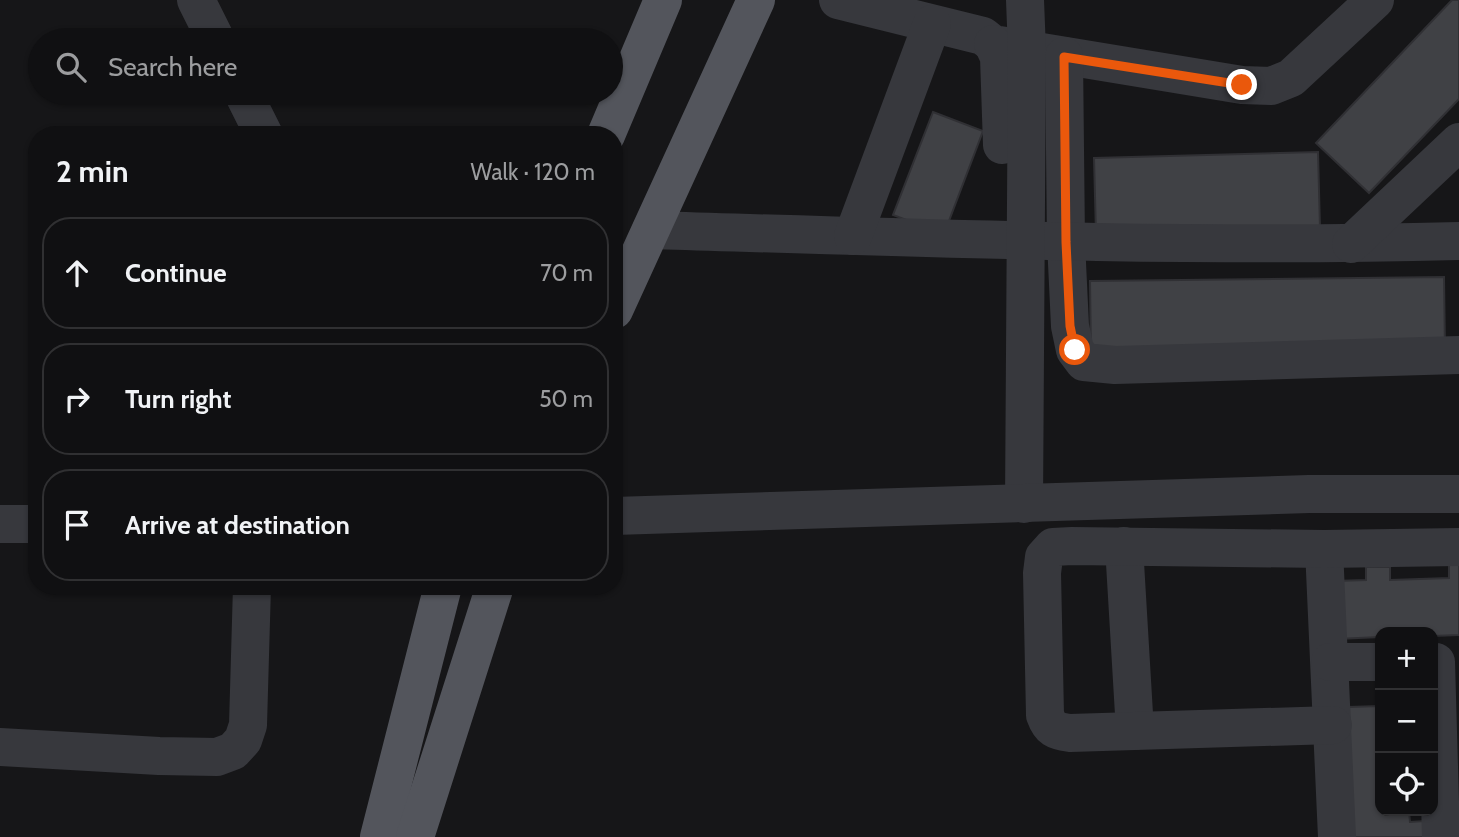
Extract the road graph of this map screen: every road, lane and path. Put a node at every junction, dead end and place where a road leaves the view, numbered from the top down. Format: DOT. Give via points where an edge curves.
graph roads {
  1 [pos="196,0"];
  2 [pos="663,0"];
  3 [pos="756,0"];
  4 [pos="838,0"];
  5 [pos="1025,0"];
  6 [pos="1375,0"];
  7 [pos="932,24"];
  8 [pos="210,28"];
  9 [pos="1028,51"];
  10 [pos="623,95"];
  11 [pos="249,105"];
  12 [pos="619,105"];
  13 [pos="260,126"];
  14 [pos="610,126"];
  15 [pos="1459,142"];
  16 [pos="651,230"];
  17 [pos="853,236"];
  18 [pos="1011,241"];
  19 [pos="1459,241"];
  20 [pos="1066,242"];
  21 [pos="1351,244"];
  22 [pos="623,291"];
  23 [pos="1459,355"];
  24 [pos="1459,494"];
  25 [pos="1024,504"];
  26 [pos="623,516"];
  27 [pos="0,524"];
  28 [pos="28,524"];
  29 [pos="1124,546"];
  30 [pos="1459,547"];
  31 [pos="1324,549"];
  32 [pos="252,595"];
  33 [pos="441,595"];
  34 [pos="492,595"];
  35 [pos="1329,662"];
  36 [pos="1375,662"];
  37 [pos="1443,662"];
  38 [pos="1332,725"];
  39 [pos="1135,731"];
  40 [pos="0,747"];
  41 [pos="379,837"];
  42 [pos="415,837"];
  43 [pos="1337,837"];
  44 [pos="1441,837"];
  1 -- 8 [label="street"];
  2 -- 10 [label="main road"];
  3 -- 16 [label="main road"];
  4 -- 7 [label="street"];
  5 -- 9 [label="street"];
  6 -- 9 [label="street" via="1291,78 1271,86"];
  7 -- 9 [label="street"];
  7 -- 17 [label="street"];
  9 -- 18 [label="street"];
  9 -- 20 [label="street"];
  11 -- 13 [label="street"];
  12 -- 14 [label="main road"];
  15 -- 21 [label="street"];
  16 -- 17 [label="street"];
  16 -- 22 [label="main road"];
  17 -- 18 [label="street"];
  18 -- 20 [label="street"];
  18 -- 25 [label="street"];
  19 -- 21 [label="street"];
  20 -- 21 [label="street"];
  20 -- 23 [label="street" via="1070,326 1075,350 1084,362 1115,365"];
  24 -- 25 [label="street"];
  25 -- 26 [label="street"];
  27 -- 28 [label="street"];
  29 -- 31 [label="street"];
  29 -- 39 [label="street"];
  29 -- 39 [label="street" via="1054,547 1044,556 1045,715 1058,732"];
  30 -- 31 [label="street"];
  31 -- 35 [label="street"];
  32 -- 40 [label="street" via="248,725 233,751 217,757"];
  33 -- 41 [label="main road"];
  34 -- 42 [label="main road"];
  35 -- 36 [label="street"];
  35 -- 38 [label="street"];
  37 -- 44 [label="street"];
  38 -- 39 [label="street"];
  38 -- 43 [label="street"];
}
